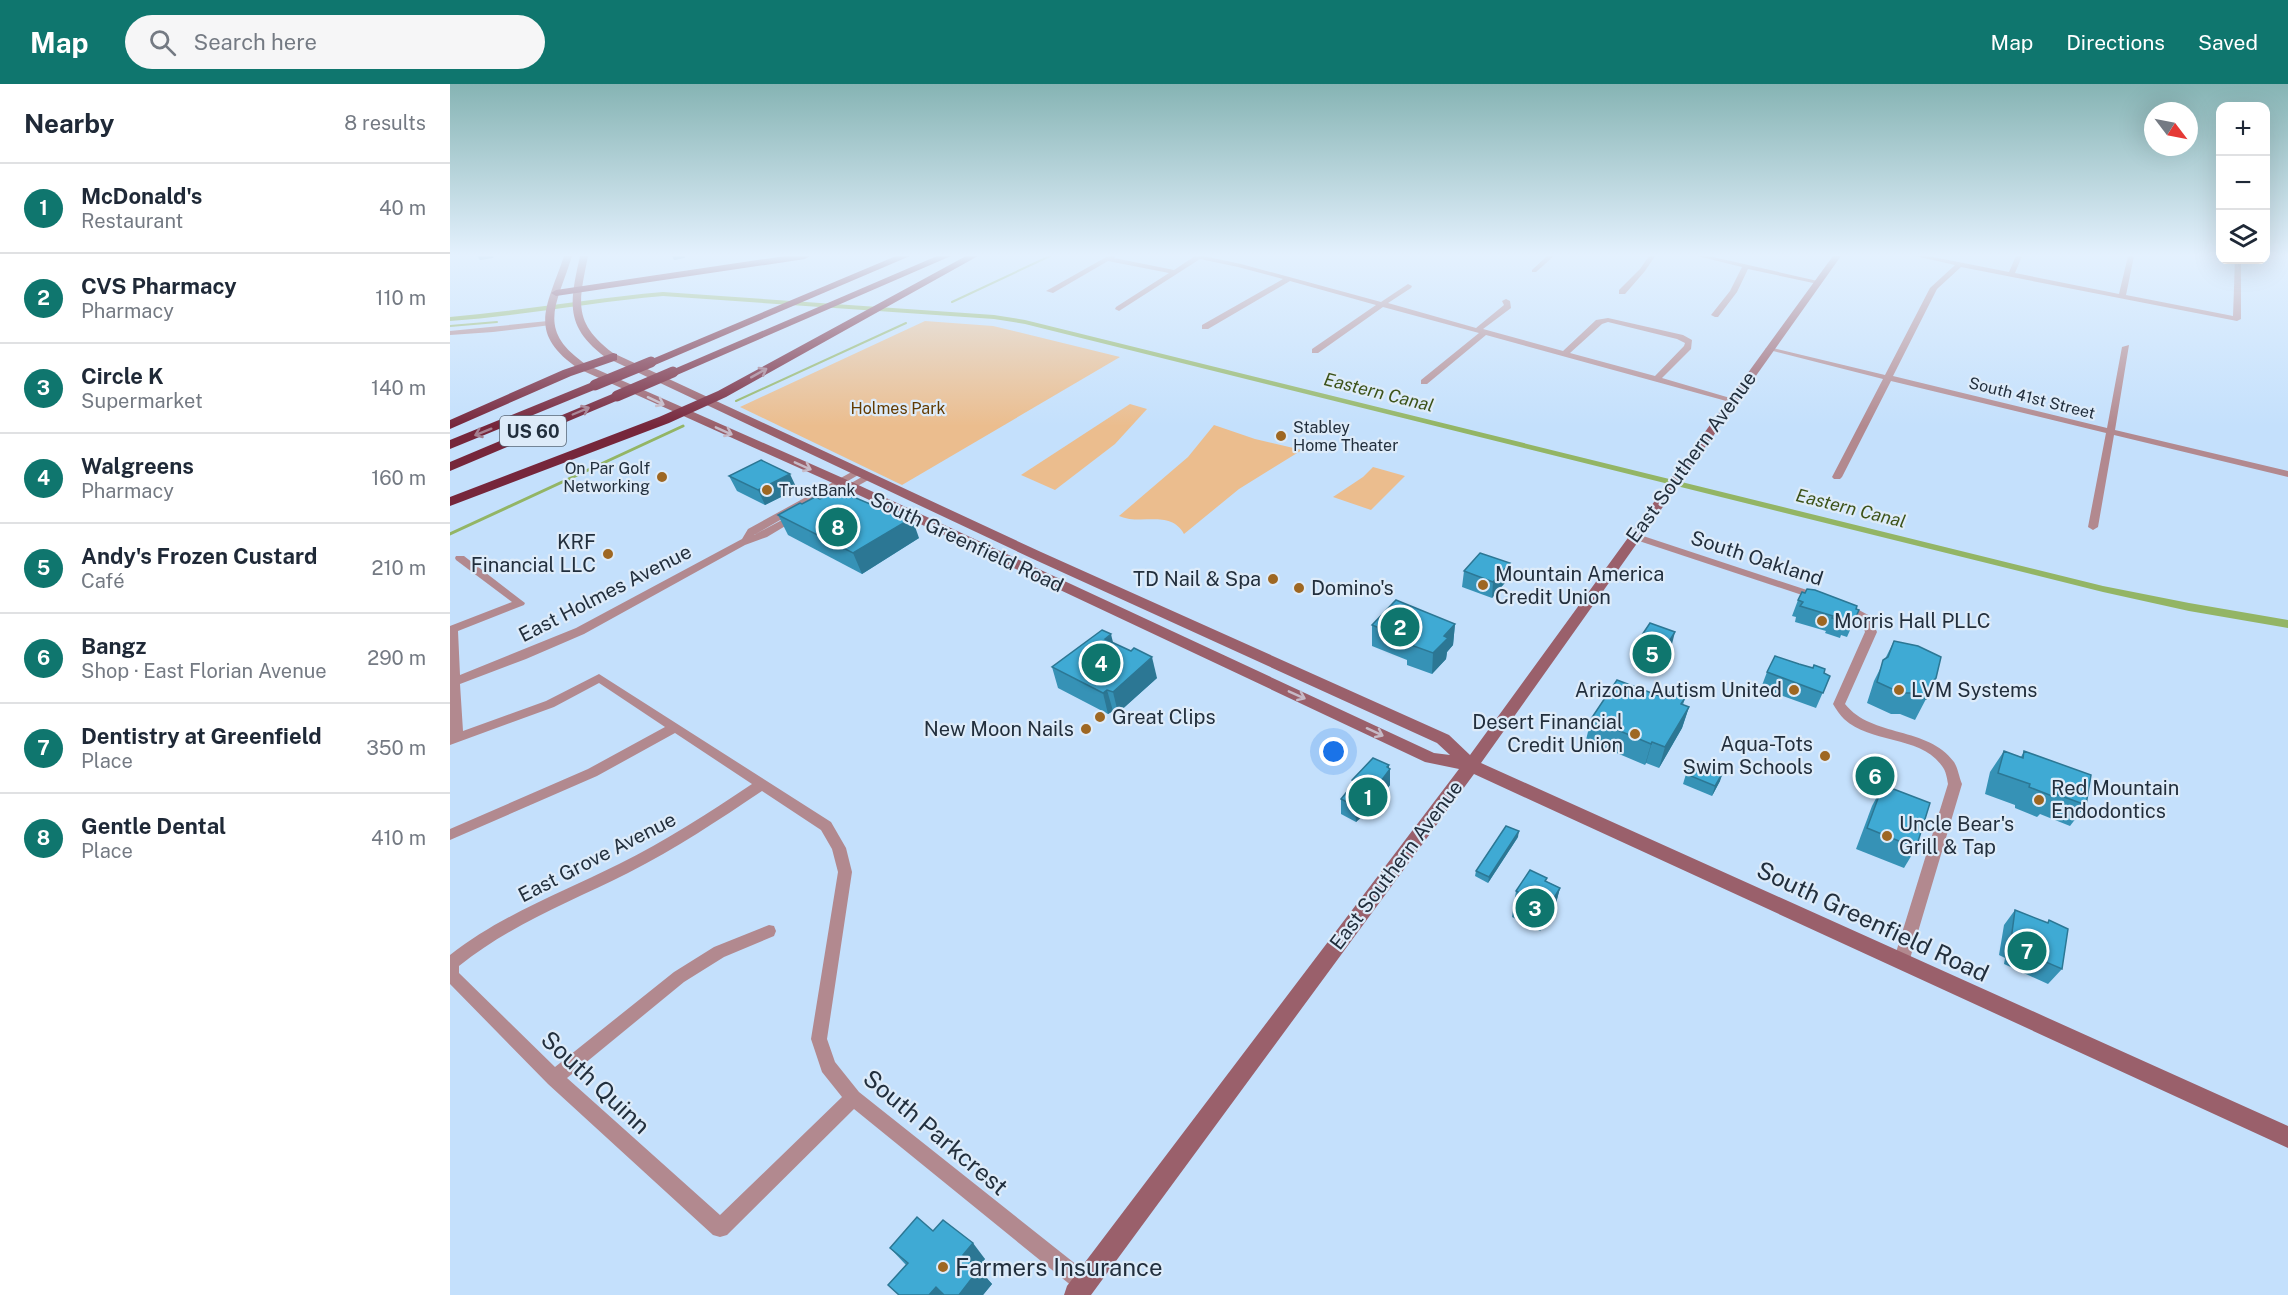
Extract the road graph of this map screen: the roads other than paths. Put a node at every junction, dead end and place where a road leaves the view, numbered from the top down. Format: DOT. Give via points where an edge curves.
graph roads {
  1 [pos="578,313"];
  2 [pos="770,313"];
  3 [pos="812,313"];
  4 [pos="866,313"];
  5 [pos="1230,313"];
  6 [pos="1369,313"];
  7 [pos="1413,313"];
  8 [pos="1501,313"];
  9 [pos="1717,313"];
  10 [pos="1796,313"];
  11 [pos="1921,313"];
  12 [pos="2205,313"];
  13 [pos="2237,313"];
  14 [pos="550,314"];
  15 [pos="1715,315"];
  16 [pos="1205,327"];
  17 [pos="1481,331"];
  18 [pos="450,333"];
  19 [pos="2126,347"];
  20 [pos="1769,349"];
  21 [pos="1315,351"];
  22 [pos="1564,354"];
  23 [pos="613,357"];
  24 [pos="583,367"];
  25 [pos="1888,378"];
  26 [pos="1657,379"];
  27 [pos="1424,382"];
  28 [pos="707,400"];
  29 [pos="1733,400"];
  30 [pos="680,412"];
  31 [pos="450,425"];
  32 [pos="2111,432"];
  33 [pos="450,445"];
  34 [pos="450,467"];
  35 [pos="862,474"];
  36 [pos="2288,474"];
  37 [pos="1837,477"];
  38 [pos="845,484"];
  39 [pos="450,502"];
  40 [pos="2093,527"];
  41 [pos="1634,536"];
  42 [pos="460,558"];
  43 [pos="1102,606"];
  44 [pos="451,629"];
  45 [pos="1211,634"];
  46 [pos="1206,654"];
  47 [pos="1307,677"];
  48 [pos="453,682"];
  49 [pos="674,728"];
  50 [pos="454,739"];
  51 [pos="1470,765"];
  52 [pos="760,785"];
  53 [pos="450,835"];
  54 [pos="769,931"];
  55 [pos="1901,962"];
  56 [pos="452,963"];
  57 [pos="555,1078"];
  58 [pos="853,1098"];
  59 [pos="2288,1137"];
  60 [pos="1080,1289"];
  1 -- 23 [label="main road, South Greenfield Road" via="586,336"];
  2 -- 33 [label="highway, US 60, one-way, bridge"];
  34 -- 3 [label="highway, US 60, one-way, bridge"];
  28 -- 4 [label="highway, one-way"];
  5 -- 16 [label="street"];
  6 -- 21 [label="street"];
  7 -- 17 [label="street"];
  8 -- 17 [label="street"];
  9 -- 15 [label="street"];
  10 -- 20 [label="main road, East Southern Avenue"];
  11 -- 25 [label="street"];
  12 -- 13 [label="street" via="2237,319"];
  14 -- 18 [label="street" via="493,330"];
  14 -- 24 [label="main road, South Greenfield Road" via="553,342"];
  17 -- 22 [label="street"];
  17 -- 27 [label="street"];
  19 -- 32 [label="street"];
  20 -- 25 [label="street, South 41st Street"];
  20 -- 29 [label="main road, East Southern Avenue"];
  22 -- 26 [label="street"];
  22 -- 26 [label="street" via="1599,322 1608,320 1689,342"];
  23 -- 24 [label="highway"];
  23 -- 28 [label="main road, South Greenfield Road"];
  24 -- 30 [label="main road, South Greenfield Road, one-way"];
  24 -- 31 [label="highway"];
  25 -- 32 [label="street, South 41st Street"];
  25 -- 37 [label="street"];
  26 -- 29 [label="street"];
  28 -- 30 [label="highway"];
  28 -- 35 [label="main road, South Greenfield Road"];
  29 -- 41 [label="main road, East Southern Avenue"];
  30 -- 38 [label="main road, South Greenfield Road, one-way"];
  30 -- 39 [label="highway"];
  32 -- 36 [label="street, South 41st Street"];
  32 -- 40 [label="street"];
  35 -- 38 [label="street, East Holmes Avenue"];
  35 -- 45 [label="main road, South Greenfield Road"];
  38 -- 43 [label="main road, South Greenfield Road"];
  38 -- 48 [label="street, East Holmes Avenue" via="763,535 741,543 580,631"];
  41 -- 51 [label="main road, East Southern Avenue"];
  41 -- 55 [label="street, South Oakland" via="1833,602 1866,619 1870,632 1839,704 1842,711 1854,720 1930,748 1954,772 1955,784"];
  42 -- 44 [label="street" via="520,603"];
  43 -- 45 [label="main road" via="1131,610 1191,636 1203,638"];
  43 -- 46 [label="main road, South Greenfield Road"];
  44 -- 48 [label="street"];
  45 -- 47 [label="main road, South Greenfield Road"];
  46 -- 47 [label="main road" via="1222,652 1284,677"];
  46 -- 51 [label="main road, South Greenfield Road, one-way" via="1431,758"];
  47 -- 51 [label="main road, South Greenfield Road" via="1443,739"];
  48 -- 50 [label="street"];
  49 -- 50 [label="street, South Parkcrest" via="599,678 550,704"];
  49 -- 52 [label="street, South Parkcrest"];
  49 -- 53 [label="street" via="575,782"];
  51 -- 55 [label="main road, South Greenfield Road"];
  51 -- 60 [label="main road, East Southern Avenue"];
  52 -- 56 [label="street, East Grove Avenue" via="647,857 511,923"];
  52 -- 58 [label="street, South Parkcrest" via="826,826 840,848 845,872 819,1039 828,1066"];
  54 -- 57 [label="street" via="719,952 679,977"];
  55 -- 59 [label="main road, South Greenfield Road"];
  56 -- 57 [label="street, South Quinn" via="452,976"];
  57 -- 58 [label="street, South Quinn" via="720,1228"];
  58 -- 60 [label="street, South Parkcrest"];
}
